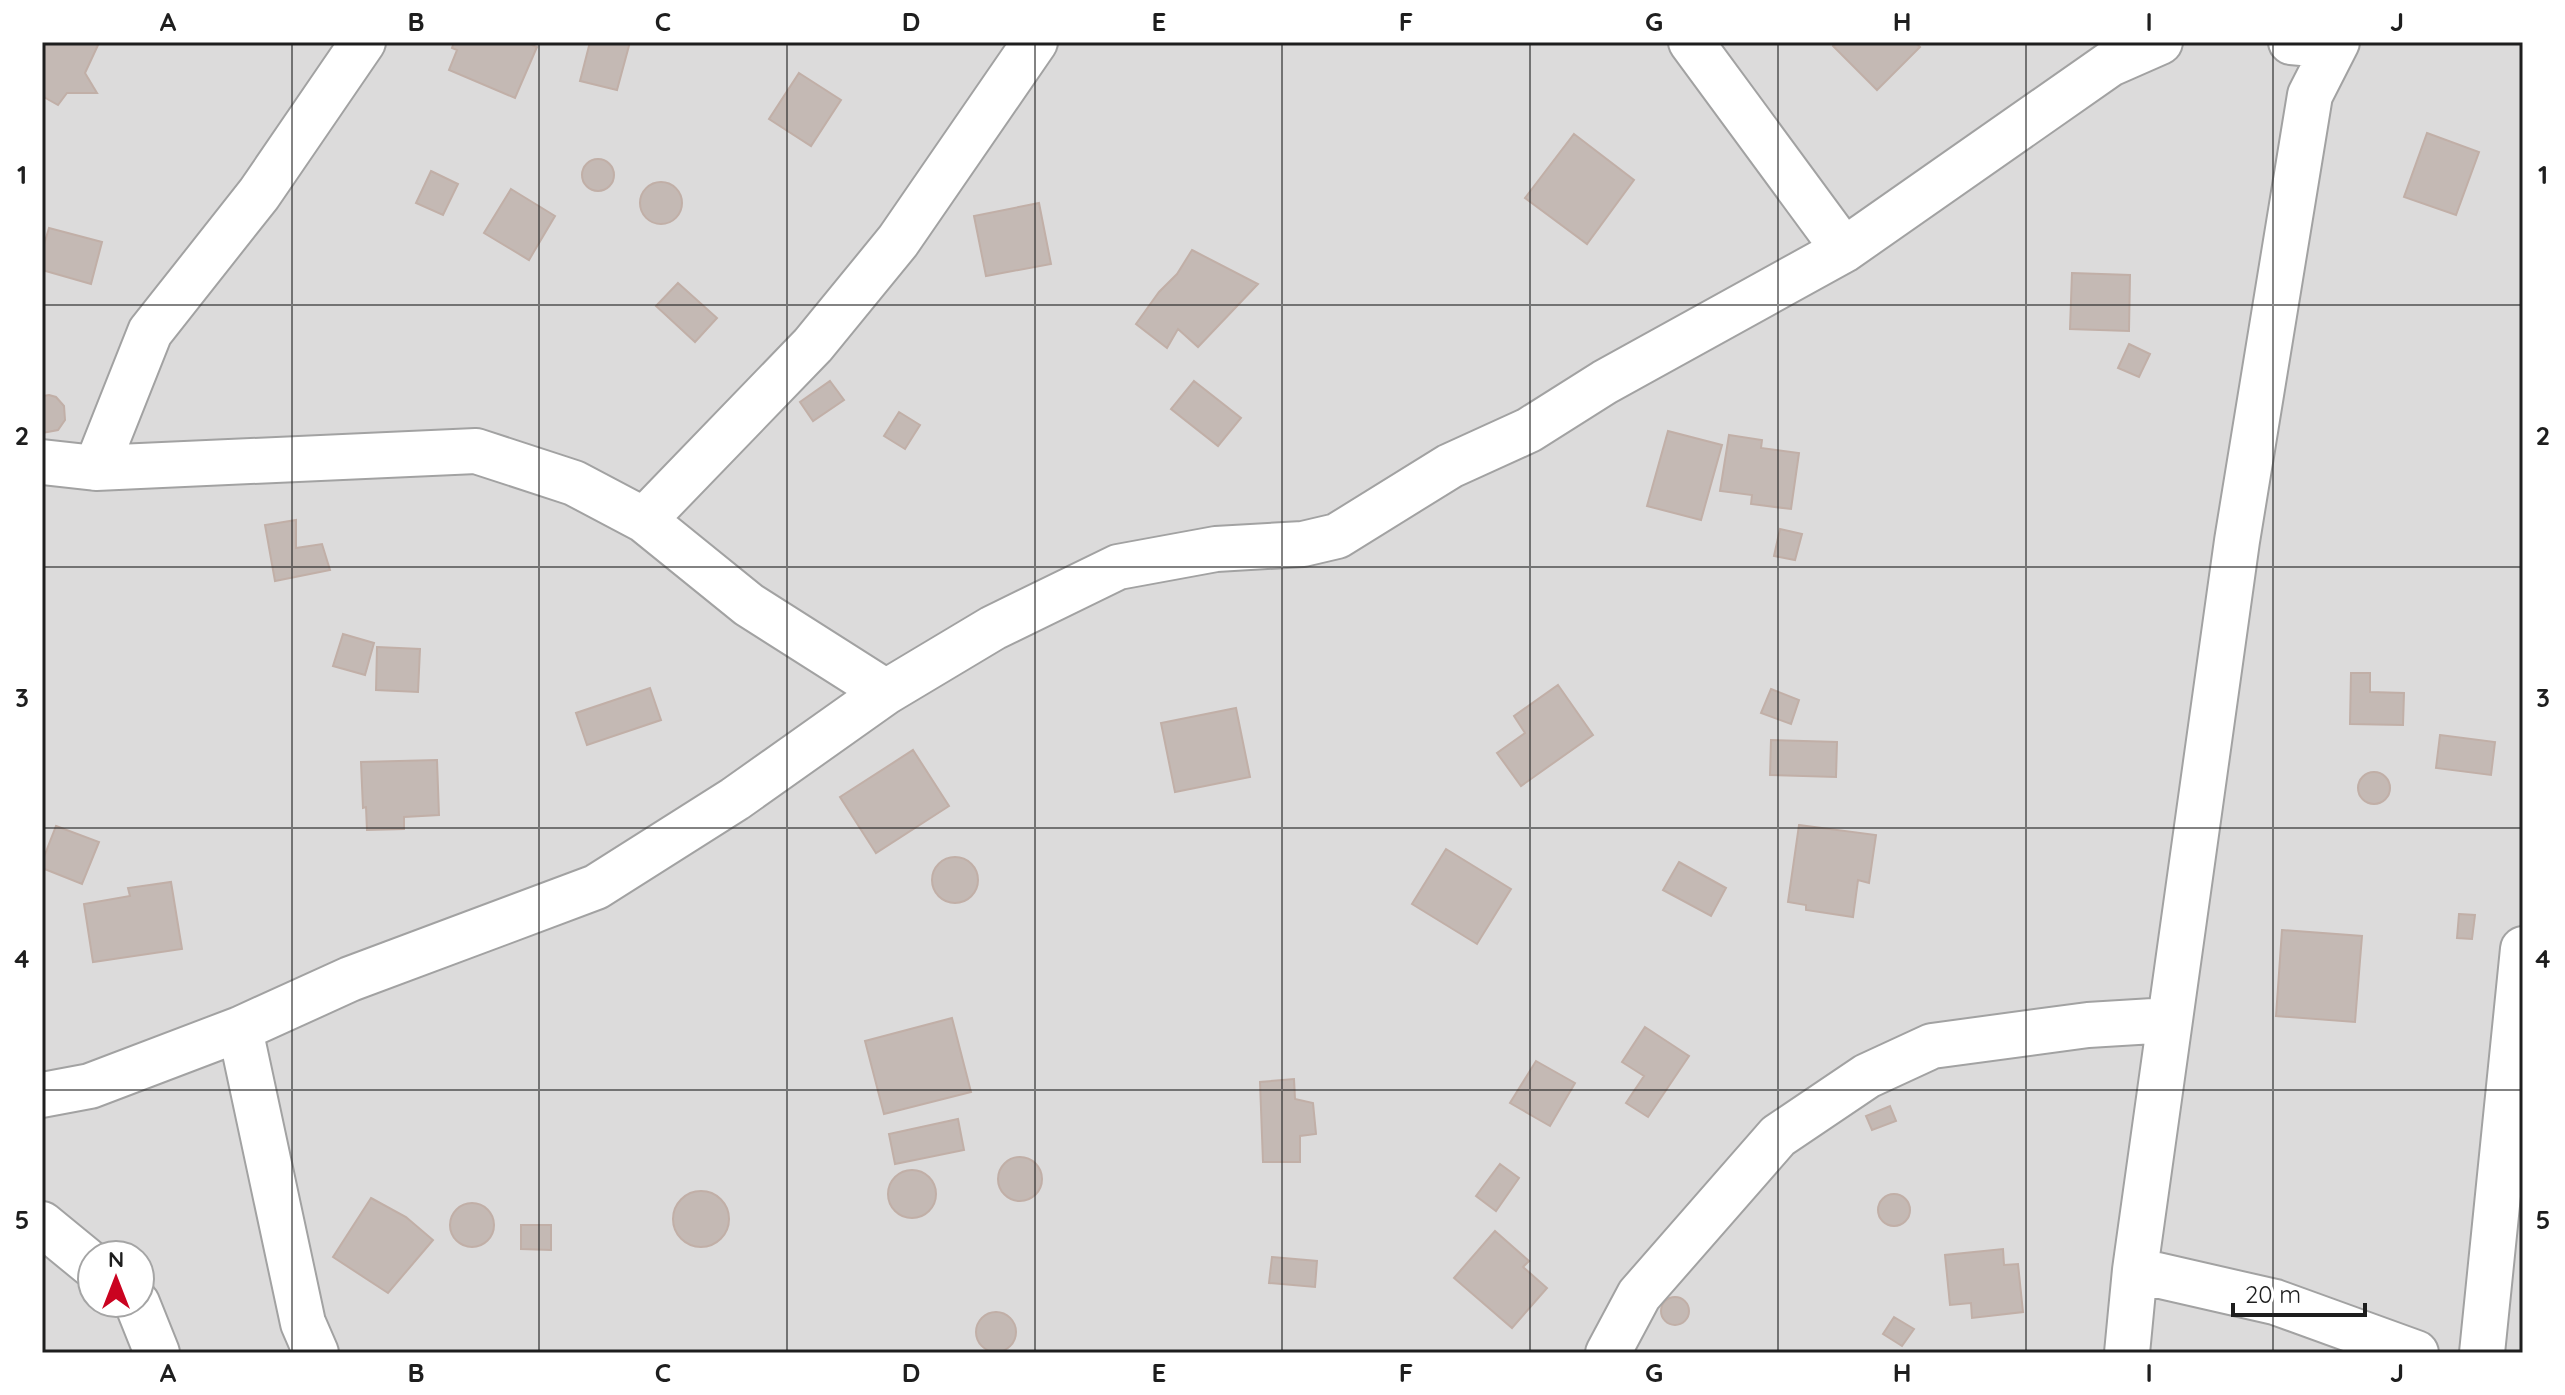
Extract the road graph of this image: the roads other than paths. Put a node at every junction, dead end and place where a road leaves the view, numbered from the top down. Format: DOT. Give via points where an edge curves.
graph roads {
  1 [pos="363,42"];
  2 [pos="1035,42"];
  3 [pos="1691,42"];
  4 [pos="2160,42"];
  5 [pos="2291,42"];
  6 [pos="2336,44"];
  7 [pos="1844,250"];
  8 [pos="42,462"];
  9 [pos="96,468"];
  10 [pos="644,520"];
  11 [pos="886,692"];
  12 [pos="2523,949"];
  13 [pos="2170,1020"];
  14 [pos="240,1029"];
  15 [pos="42,1095"];
  16 [pos="42,1224"];
  17 [pos="76,1252"];
  18 [pos="2135,1270"];
  19 [pos="143,1319"];
  20 [pos="157,1353"];
  21 [pos="316,1353"];
  22 [pos="1608,1353"];
  23 [pos="2127,1353"];
  24 [pos="2416,1353"];
  25 [pos="2482,1353"];
  1 -- 9 [label="street" via="259,194 150,332"];
  2 -- 10 [label="street" via="898,241 813,345"];
  3 -- 7 [label="street"];
  4 -- 7 [label="street" via="2110,64"];
  5 -- 6 [label="street"];
  6 -- 13 [label="street" via="2310,95 2237,541"];
  7 -- 11 [label="street" via="1529,430 1450,466 1337,536 1303,544 1216,549 1118,567 993,628"];
  8 -- 9 [label="street"];
  9 -- 10 [label="street" via="476,451 574,483"];
  10 -- 11 [label="street" via="749,605"];
  11 -- 14 [label="street" via="735,799 596,887 350,979"];
  12 -- 25 [label="street"];
  13 -- 18 [label="street"];
  13 -- 22 [label="street" via="1932,1046 1867,1076 1778,1136 1639,1295"];
  14 -- 15 [label="street" via="90,1086"];
  14 -- 21 [label="street" via="303,1323"];
  16 -- 17 [label="street"];
  18 -- 23 [label="street"];
  18 -- 24 [label="street" via="2275,1302"];
  19 -- 20 [label="street"];
}
